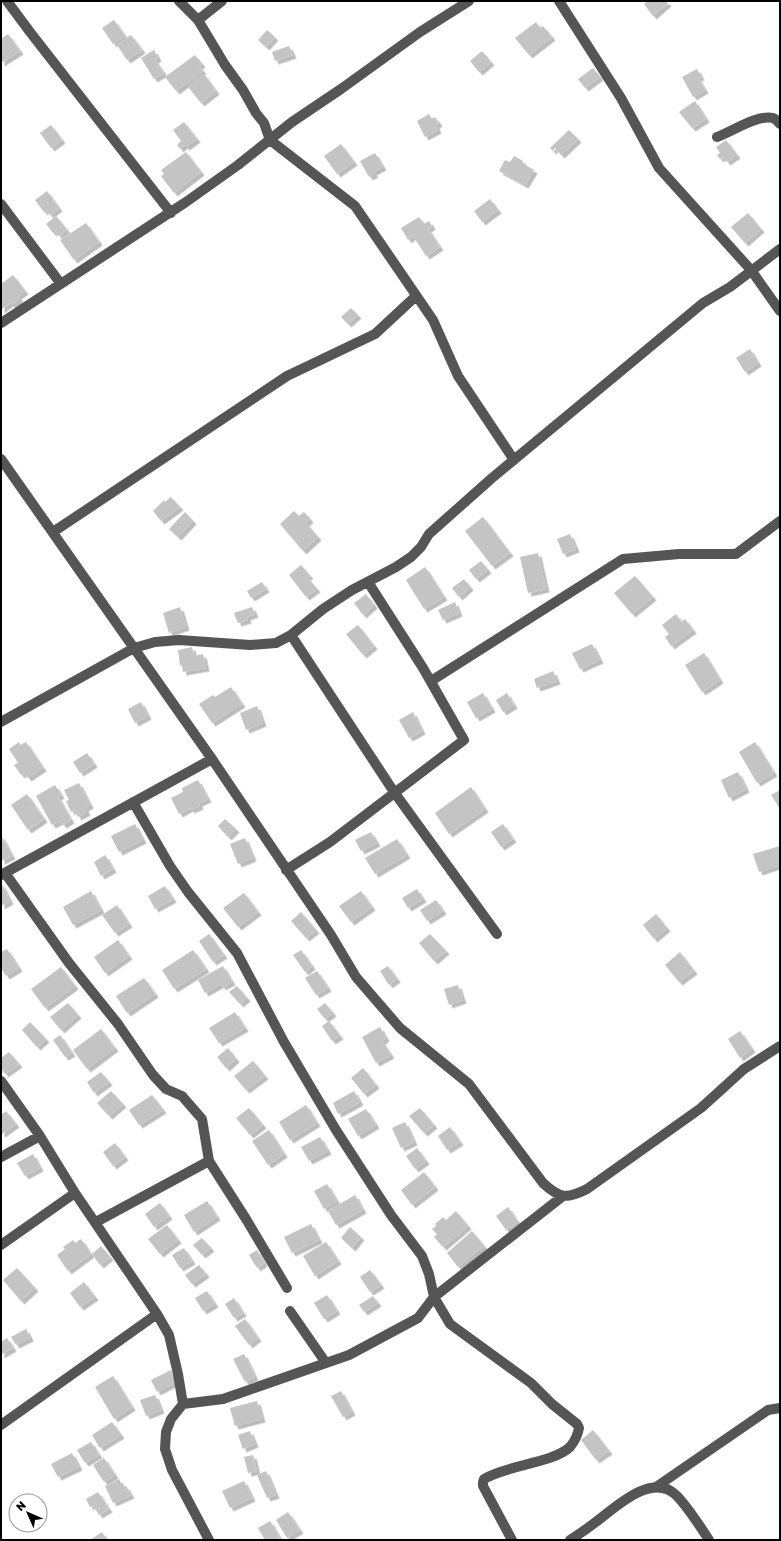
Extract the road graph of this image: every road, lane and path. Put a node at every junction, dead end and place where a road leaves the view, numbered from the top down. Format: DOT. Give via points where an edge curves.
graph roads {
  1 [pos="7,1"];
  2 [pos="179,1"];
  3 [pos="222,1"];
  4 [pos="469,1"];
  5 [pos="559,1"];
  6 [pos="198,20"];
  7 [pos="780,124"];
  8 [pos="717,137"];
  9 [pos="270,140"];
  10 [pos="1,204"];
  11 [pos="171,213"];
  12 [pos="780,249"];
  13 [pos="751,270"];
  14 [pos="61,284"];
  15 [pos="416,296"];
  16 [pos="780,311"];
  17 [pos="1,323"];
  18 [pos="1,459"];
  19 [pos="514,460"];
  20 [pos="780,521"];
  21 [pos="53,532"];
  22 [pos="368,582"];
  23 [pos="291,636"];
  24 [pos="134,648"];
  25 [pos="431,681"];
  26 [pos="1,722"];
  27 [pos="212,759"];
  28 [pos="394,792"];
  29 [pos="133,802"];
  30 [pos="286,870"];
  31 [pos="3,874"];
  32 [pos="497,934"];
  33 [pos="780,1046"];
  34 [pos="1,1081"];
  35 [pos="40,1136"];
  36 [pos="1,1157"];
  37 [pos="209,1161"];
  38 [pos="76,1193"];
  39 [pos="563,1196"];
  40 [pos="96,1222"];
  41 [pos="1,1245"];
  42 [pos="287,1288"];
  43 [pos="434,1297"];
  44 [pos="290,1312"];
  45 [pos="157,1314"];
  46 [pos="326,1363"];
  47 [pos="182,1404"];
  48 [pos="780,1408"];
  49 [pos="1,1425"];
  50 [pos="656,1487"];
  51 [pos="209,1540"];
  52 [pos="512,1540"];
  53 [pos="570,1540"];
  54 [pos="709,1540"];
  1 -- 11 [label="street"];
  2 -- 6 [label="street"];
  3 -- 6 [label="street"];
  4 -- 9 [label="street" via="420,32"];
  5 -- 13 [label="street" via="621,98 659,168"];
  6 -- 9 [label="street" via="224,66 264,123"];
  7 -- 8 [label="street" via="774,118 765,117"];
  9 -- 11 [label="street"];
  9 -- 15 [label="street" via="355,206"];
  10 -- 14 [label="street"];
  11 -- 14 [label="street"];
  12 -- 13 [label="street"];
  13 -- 16 [label="street"];
  13 -- 19 [label="street" via="703,303"];
  14 -- 17 [label="street"];
  15 -- 19 [label="street" via="433,320 458,376"];
  15 -- 21 [label="street" via="375,334 286,376"];
  18 -- 21 [label="street"];
  19 -- 22 [label="street" via="429,534 411,557"];
  20 -- 25 [label="street" via="736,554 679,554 623,559"];
  21 -- 24 [label="street"];
  22 -- 23 [label="street" via="323,609"];
  22 -- 25 [label="street"];
  23 -- 24 [label="street" via="276,643 250,645 179,640 155,642"];
  23 -- 28 [label="street"];
  24 -- 26 [label="street"];
  24 -- 27 [label="street"];
  25 -- 28 [label="street" via="464,740"];
  27 -- 29 [label="street"];
  27 -- 30 [label="street"];
  28 -- 30 [label="street" via="330,842"];
  28 -- 32 [label="street"];
  29 -- 31 [label="street"];
  29 -- 43 [label="street" via="170,866 237,953 284,1042 336,1130 391,1215 422,1256"];
  30 -- 39 [label="street" via="331,935 356,977 400,1028 469,1084 543,1183 552,1192"];
  31 -- 37 [label="street" via="118,1024 153,1075 166,1089 182,1096 202,1119"];
  33 -- 39 [label="street" via="744,1069 702,1108 587,1189 573,1196"];
  34 -- 35 [label="street"];
  35 -- 36 [label="street"];
  35 -- 38 [label="street"];
  37 -- 40 [label="street"];
  37 -- 42 [label="street"];
  38 -- 40 [label="street"];
  38 -- 41 [label="street"];
  39 -- 43 [label="street"];
  40 -- 45 [label="street"];
  43 -- 46 [label="street" via="418,1318 349,1355"];
  43 -- 52 [label="street" via="450,1324 531,1383 579,1428 570,1447 563,1452 509,1468 484,1479 483,1486"];
  44 -- 46 [label="street"];
  45 -- 47 [label="street" via="169,1335"];
  45 -- 49 [label="street"];
  46 -- 47 [label="street" via="223,1399"];
  47 -- 51 [label="street" via="166,1432 165,1449 172,1470"];
  48 -- 50 [label="street" via="768,1410"];
  50 -- 53 [label="street" via="642,1490 624,1500"];
  50 -- 54 [label="street" via="676,1494"];
}
